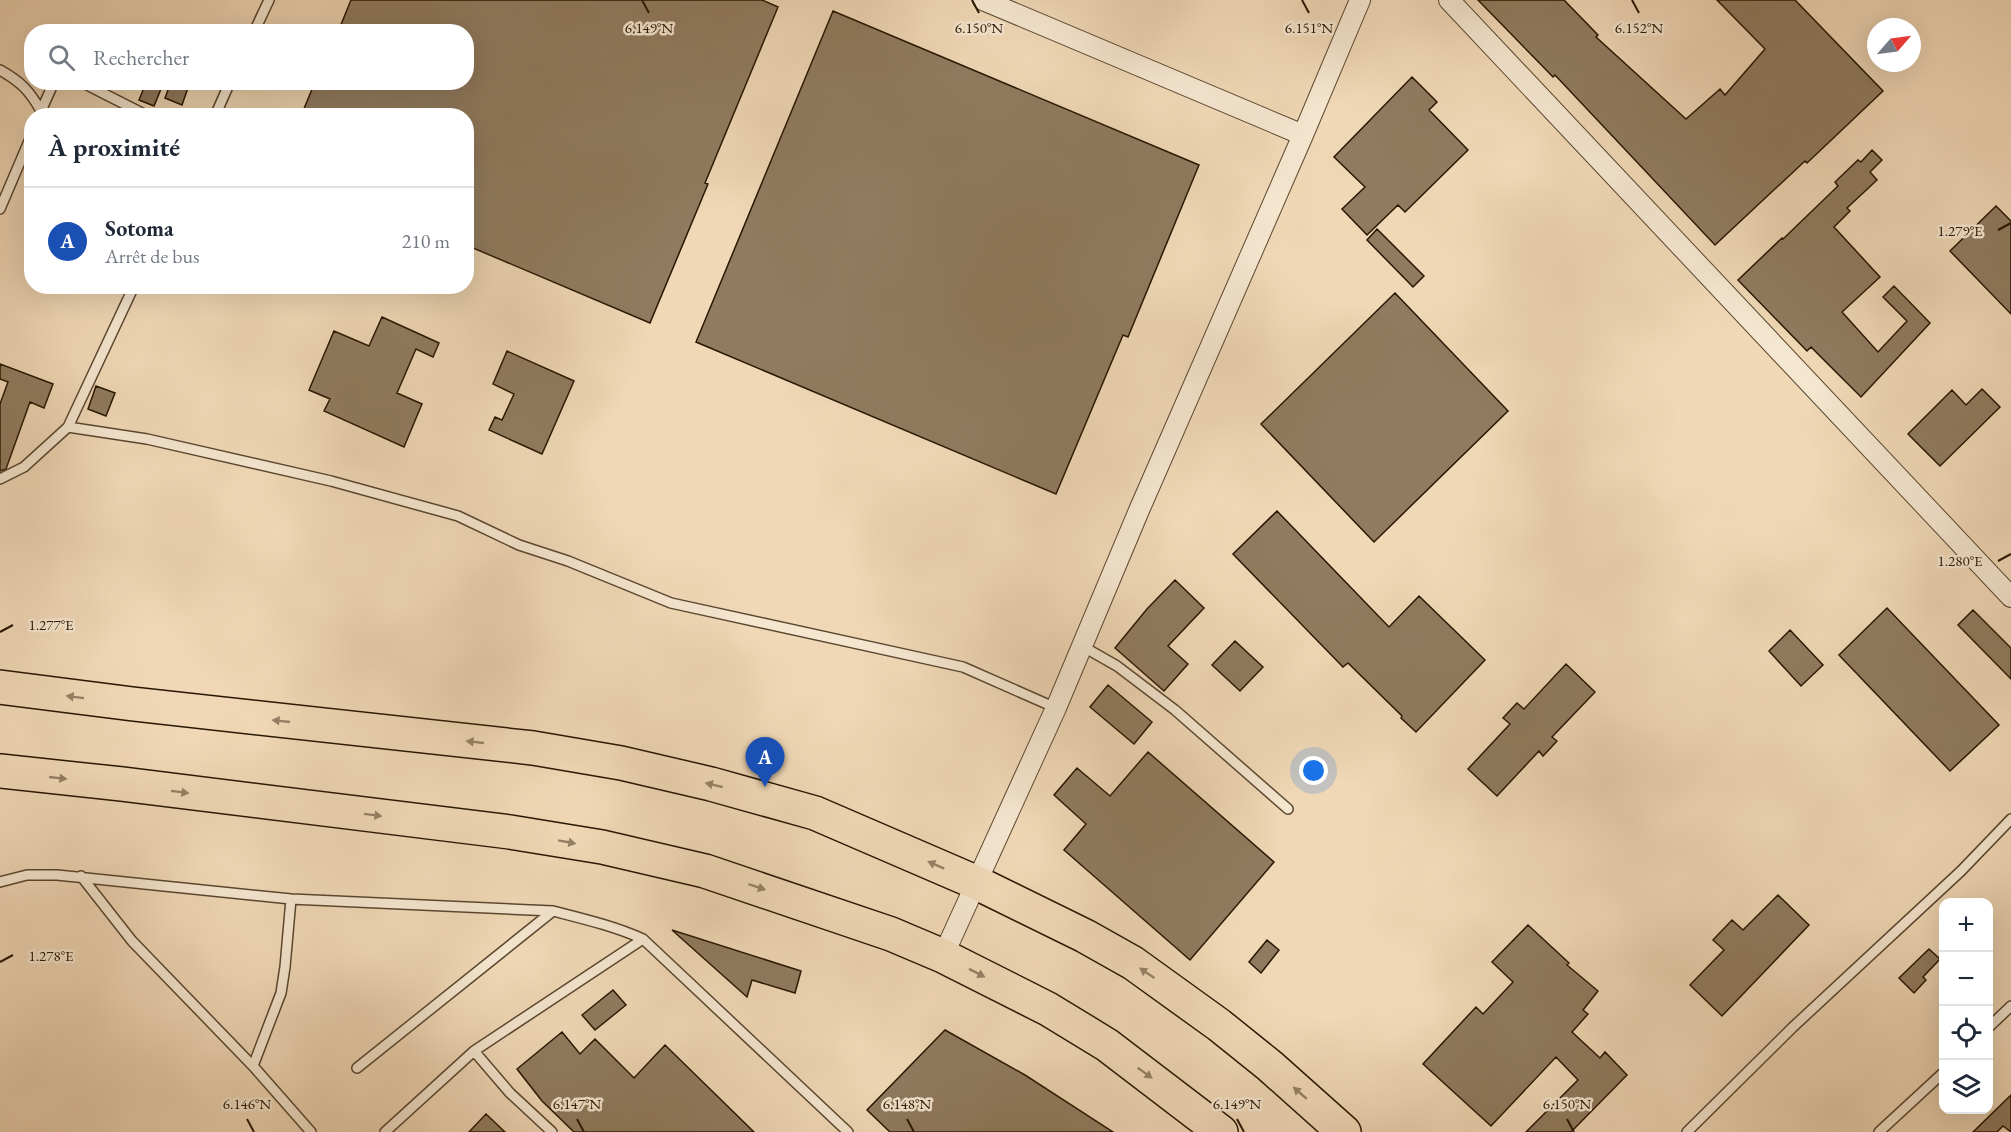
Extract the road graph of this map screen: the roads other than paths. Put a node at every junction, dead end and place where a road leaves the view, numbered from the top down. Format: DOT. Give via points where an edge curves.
graph roads {
  1 [pos="269,0"];
  2 [pos="982,0"];
  3 [pos="1360,0"];
  4 [pos="1449,0"];
  5 [pos="258,24"];
  6 [pos="0,70"];
  7 [pos="24,86"];
  8 [pos="28,90"];
  9 [pos="50,90"];
  10 [pos="97,90"];
  11 [pos="226,90"];
  12 [pos="38,108"];
  13 [pos="42,108"];
  14 [pos="132,108"];
  15 [pos="219,108"];
  16 [pos="1303,135"];
  17 [pos="24,151"];
  18 [pos="3,195"];
  19 [pos="0,209"];
  20 [pos="130,294"];
  21 [pos="68,427"];
  22 [pos="0,479"];
  23 [pos="2011,597"];
  24 [pos="1082,646"];
  25 [pos="0,687"];
  26 [pos="1056,708"];
  27 [pos="0,771"];
  28 [pos="1288,809"];
  29 [pos="2011,819"];
  30 [pos="81,876"];
  31 [pos="0,882"];
  32 [pos="975,882"];
  33 [pos="291,899"];
  34 [pos="553,911"];
  35 [pos="643,939"];
  36 [pos="943,956"];
  37 [pos="2011,1006"];
  38 [pos="1993,1024"];
  39 [pos="474,1051"];
  40 [pos="254,1066"];
  41 [pos="357,1068"];
  42 [pos="1939,1077"];
  43 [pos="311,1132"];
  44 [pos="385,1132"];
  45 [pos="552,1132"];
  46 [pos="848,1132"];
  47 [pos="1221,1132"];
  48 [pos="1344,1132"];
  49 [pos="1687,1132"];
  50 [pos="1878,1132"];
  1 -- 5 [label="lane"];
  2 -- 16 [label="street"];
  3 -- 16 [label="street"];
  4 -- 23 [label="street"];
  6 -- 7 [label="lane"];
  8 -- 12 [label="lane"];
  9 -- 13 [label="lane"];
  10 -- 14 [label="lane"];
  11 -- 15 [label="lane"];
  16 -- 24 [label="street"];
  17 -- 18 [label="lane"];
  18 -- 19 [label="lane"];
  20 -- 21 [label="lane"];
  21 -- 22 [label="lane" via="24,467"];
  21 -- 26 [label="lane" via="147,439 332,481 458,516 519,545 671,603 963,668"];
  24 -- 26 [label="street"];
  24 -- 28 [label="lane" via="1124,671 1175,710"];
  32 -- 25 [label="highway, one-way" via="816,813 621,764 533,748"];
  26 -- 32 [label="street"];
  27 -- 36 [label="highway, one-way" via="498,831 602,848 705,871 891,934"];
  29 -- 49 [label="lane" via="1961,872 1793,1027"];
  30 -- 31 [label="lane" via="27,875"];
  30 -- 33 [label="lane"];
  30 -- 40 [label="lane" via="161,973"];
  32 -- 36 [label="street"];
  48 -- 32 [label="highway, one-way" via="1262,1059 1166,986 1085,936"];
  33 -- 34 [label="lane"];
  33 -- 40 [label="lane" via="280,993"];
  34 -- 35 [label="lane"];
  34 -- 41 [label="lane"];
  35 -- 39 [label="lane"];
  35 -- 46 [label="lane"];
  36 -- 47 [label="highway, one-way" via="1048,1009 1097,1039"];
  37 -- 38 [label="lane"];
  39 -- 44 [label="lane"];
  39 -- 45 [label="lane" via="510,1093"];
  40 -- 43 [label="lane"];
  42 -- 50 [label="lane"];
}
